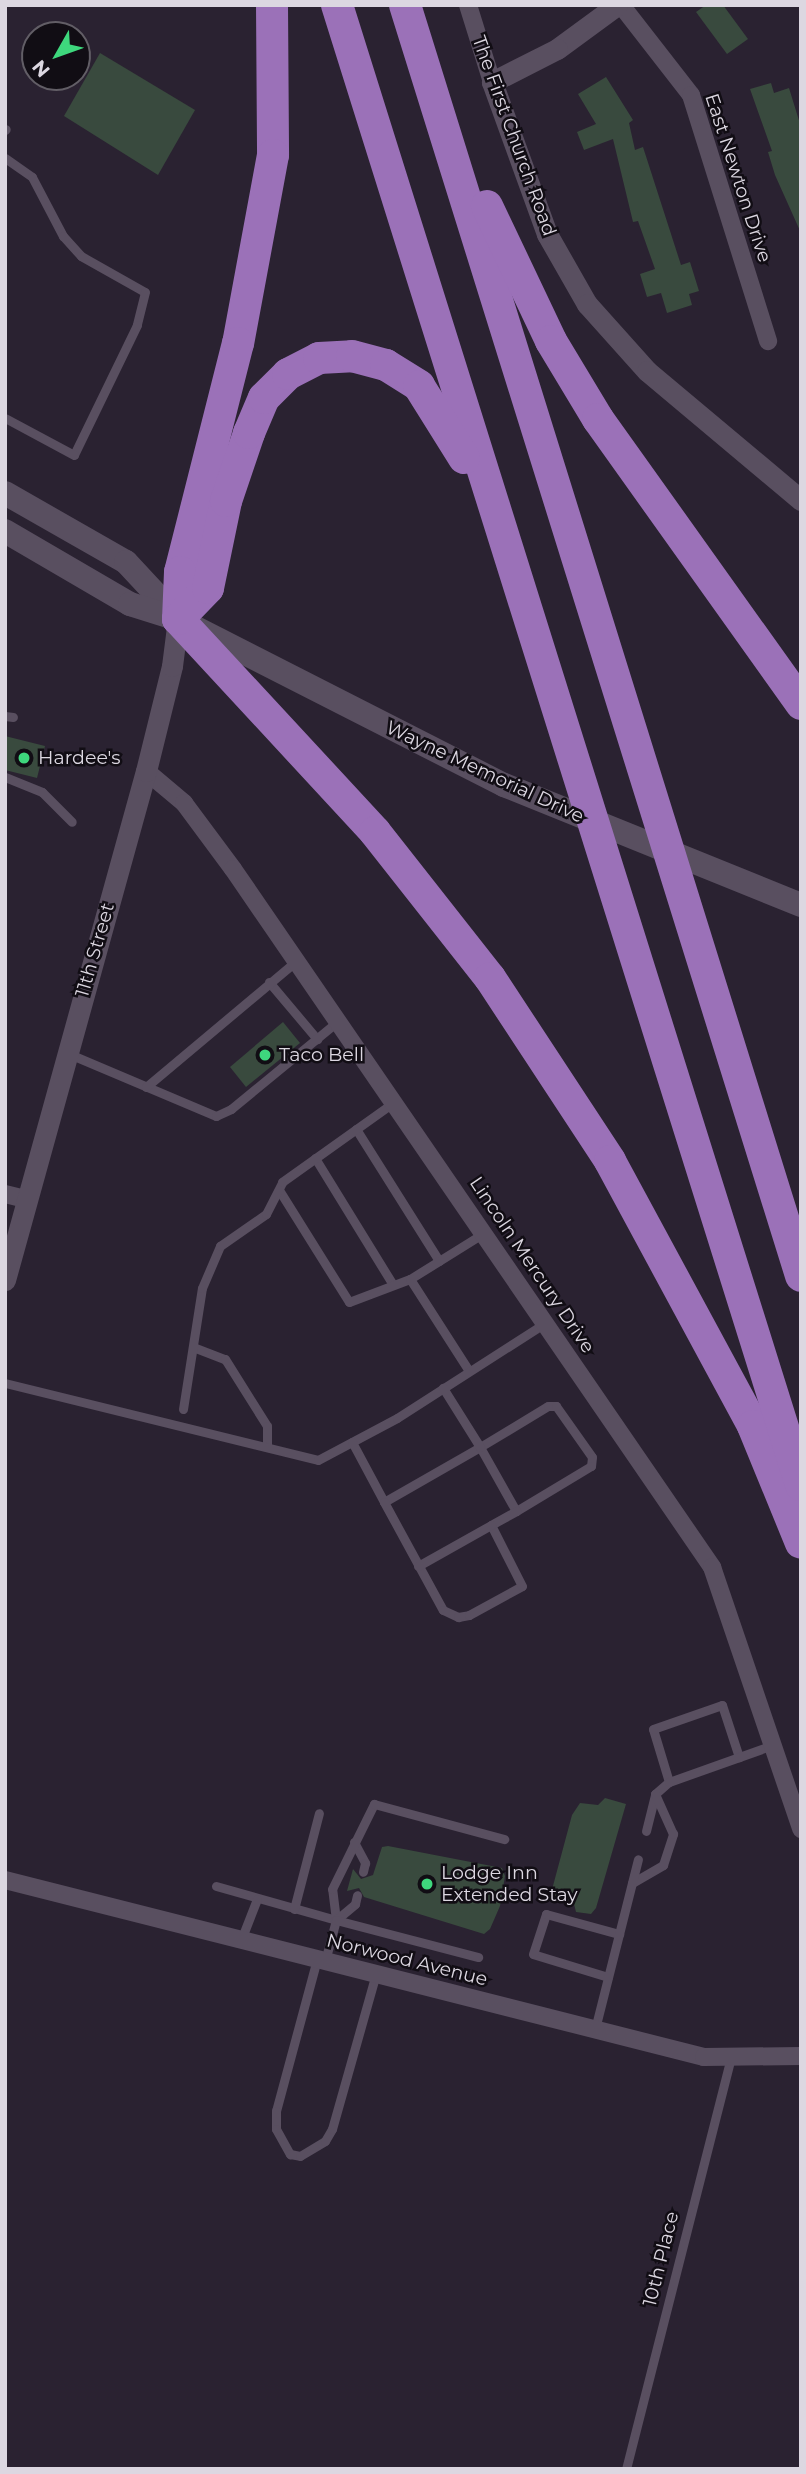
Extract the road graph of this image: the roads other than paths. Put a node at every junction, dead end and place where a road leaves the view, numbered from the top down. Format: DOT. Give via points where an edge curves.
graph roads {
  1 [pos="272,5"];
  2 [pos="337,5"];
  3 [pos="405,5"];
  4 [pos="468,5"];
  5 [pos="619,5"];
  6 [pos="416,39"];
  7 [pos="492,82"];
  8 [pos="5,158"];
  9 [pos="768,341"];
  10 [pos="5,418"];
  11 [pos="5,493"];
  12 [pos="801,500"];
  13 [pos="5,531"];
  14 [pos="516,584"];
  15 [pos="178,619"];
  16 [pos="801,704"];
  17 [pos="146,771"];
  18 [pos="5,777"];
  19 [pos="72,822"];
  20 [pos="801,905"];
  21 [pos="296,961"];
  22 [pos="270,982"];
  23 [pos="338,1021"];
  24 [pos="317,1039"];
  25 [pos="66,1052"];
  26 [pos="146,1087"];
  27 [pos="395,1101"];
  28 [pos="356,1129"];
  29 [pos="315,1158"];
  30 [pos="279,1190"];
  31 [pos="15,1196"];
  32 [pos="484,1233"];
  33 [pos="439,1261"];
  34 [pos="801,1276"];
  35 [pos="410,1279"];
  36 [pos="5,1280"];
  37 [pos="392,1283"];
  38 [pos="545,1322"];
  39 [pos="193,1347"];
  40 [pos="469,1371"];
  41 [pos="5,1383"];
  42 [pos="443,1388"];
  43 [pos="183,1409"];
  44 [pos="352,1442"];
  45 [pos="267,1446"];
  46 [pos="480,1447"];
  47 [pos="801,1485"];
  48 [pos="384,1502"];
  49 [pos="516,1511"];
  50 [pos="491,1525"];
  51 [pos="801,1544"];
  52 [pos="418,1566"];
  53 [pos="773,1745"];
  54 [pos="739,1757"];
  55 [pos="669,1783"];
  56 [pos="655,1794"];
  57 [pos="319,1813"];
  58 [pos="801,1829"];
  59 [pos="646,1831"];
  60 [pos="504,1839"];
  61 [pos="354,1842"];
  62 [pos="638,1859"];
  63 [pos="363,1872"];
  64 [pos="5,1880"];
  65 [pos="632,1883"];
  66 [pos="216,1886"];
  67 [pos="357,1895"];
  68 [pos="257,1899"];
  69 [pos="295,1909"];
  70 [pos="337,1920"];
  71 [pos="619,1934"];
  72 [pos="241,1940"];
  73 [pos="478,1957"];
  74 [pos="321,1960"];
  75 [pos="376,1974"];
  76 [pos="608,1977"];
  77 [pos="595,2029"];
  78 [pos="801,2056"];
  79 [pos="731,2058"];
  80 [pos="625,2469"];
  1 -- 15 [label="highway" via="273,155 238,342 180,572"];
  2 -- 14 [label="highway"];
  3 -- 6 [label="highway"];
  4 -- 7 [label="street, The First Church Road"];
  5 -- 7 [label="street" via="557,49"];
  5 -- 9 [label="street, East Newton Drive" via="691,94"];
  6 -- 16 [label="highway" via="515,271 551,341 598,419"];
  6 -- 34 [label="highway"];
  7 -- 12 [label="street, The First Church Road" via="547,234 587,304 647,371"];
  8 -- 10 [label="lane" via="32,177 64,236 81,256 145,292 137,325 75,455"];
  11 -- 15 [label="main road, Wayne Memorial Drive" via="126,562"];
  13 -- 15 [label="main road, Wayne Memorial Drive" via="130,604"];
  14 -- 15 [label="highway" via="464,458 419,386 386,365 363,359 319,358 288,373 264,398 226,501 208,589"];
  14 -- 47 [label="highway"];
  15 -- 17 [label="street, 11th Street" via="172,666"];
  15 -- 20 [label="main road, Wayne Memorial Drive" via="504,785"];
  15 -- 51 [label="highway" via="375,832 490,978 610,1161 752,1426"];
  17 -- 21 [label="street, Lincoln Mercury Drive" via="184,803"];
  17 -- 25 [label="street, 11th Street"];
  18 -- 19 [label="lane" via="42,792"];
  21 -- 22 [label="lane"];
  21 -- 23 [label="street, Lincoln Mercury Drive"];
  22 -- 24 [label="lane"];
  22 -- 26 [label="lane"];
  23 -- 24 [label="lane"];
  23 -- 27 [label="street, Lincoln Mercury Drive"];
  24 -- 26 [label="lane" via="231,1110 216,1116"];
  25 -- 26 [label="lane"];
  25 -- 31 [label="street, 11th Street"];
  27 -- 28 [label="lane"];
  27 -- 32 [label="street, Lincoln Mercury Drive"];
  28 -- 29 [label="lane"];
  28 -- 33 [label="lane"];
  29 -- 30 [label="lane" via="282,1181"];
  29 -- 37 [label="lane"];
  30 -- 37 [label="lane" via="349,1302 359,1302"];
  30 -- 39 [label="lane" via="266,1214 220,1246 202,1288"];
  31 -- 36 [label="street, 11th Street"];
  32 -- 33 [label="lane"];
  32 -- 38 [label="street, Lincoln Mercury Drive"];
  33 -- 35 [label="lane"];
  35 -- 37 [label="lane"];
  35 -- 40 [label="lane"];
  38 -- 40 [label="lane"];
  38 -- 53 [label="street, Lincoln Mercury Drive" via="712,1567"];
  39 -- 43 [label="lane"];
  39 -- 45 [label="lane" via="225,1359 267,1426"];
  40 -- 42 [label="lane"];
  41 -- 45 [label="lane"];
  42 -- 44 [label="lane"];
  42 -- 46 [label="lane"];
  44 -- 45 [label="lane" via="318,1460"];
  44 -- 48 [label="lane"];
  46 -- 48 [label="lane"];
  46 -- 49 [label="lane"];
  46 -- 49 [label="lane" via="556,1406 592,1457 586,1471"];
  48 -- 52 [label="lane"];
  49 -- 50 [label="lane"];
  50 -- 52 [label="lane"];
  50 -- 52 [label="lane" via="522,1587 518,1592 457,1617 443,1610"];
  53 -- 54 [label="lane"];
  53 -- 58 [label="street, Lincoln Mercury Drive"];
  54 -- 55 [label="lane"];
  54 -- 55 [label="lane" via="722,1705 664,1725 653,1730"];
  55 -- 56 [label="lane"];
  56 -- 59 [label="lane"];
  56 -- 65 [label="lane" via="673,1833 663,1865"];
  57 -- 69 [label="lane"];
  60 -- 61 [label="lane" via="374,1804"];
  61 -- 63 [label="lane" via="365,1863"];
  61 -- 70 [label="lane" via="332,1889"];
  62 -- 65 [label="lane"];
  64 -- 72 [label="street, Norwood Avenue"];
  65 -- 71 [label="lane"];
  66 -- 68 [label="lane"];
  67 -- 70 [label="lane" via="355,1904"];
  68 -- 69 [label="lane"];
  68 -- 72 [label="lane"];
  69 -- 70 [label="lane"];
  70 -- 73 [label="lane"];
  70 -- 74 [label="lane"];
  71 -- 76 [label="lane"];
  71 -- 76 [label="lane" via="546,1914 533,1954"];
  72 -- 74 [label="street, Norwood Avenue"];
  74 -- 75 [label="street, Norwood Avenue"];
  74 -- 75 [label="lane" via="276,2111 276,2129 290,2154 300,2156 325,2141 332,2129"];
  75 -- 77 [label="street, Norwood Avenue"];
  76 -- 77 [label="lane"];
  77 -- 79 [label="street, Norwood Avenue" via="704,2057"];
  78 -- 79 [label="street, Norwood Avenue"];
  79 -- 80 [label="lane, 10th Place"];
}
